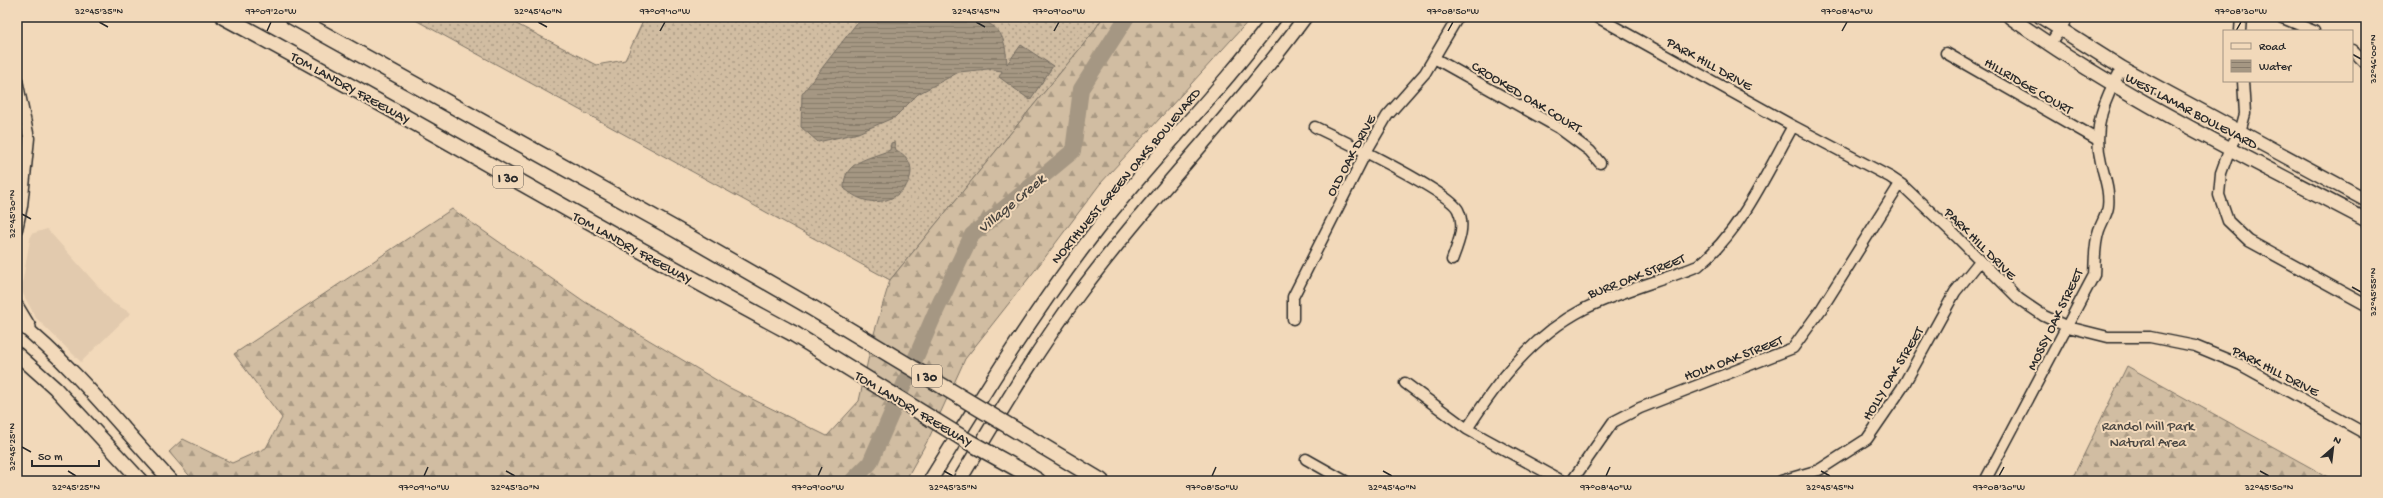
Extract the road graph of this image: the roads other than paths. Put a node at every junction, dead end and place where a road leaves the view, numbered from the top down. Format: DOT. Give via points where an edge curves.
graph roads {
  1 [pos="224,17"];
  2 [pos="293,17"];
  3 [pos="1275,17"];
  4 [pos="1305,17"];
  5 [pos="1458,17"];
  6 [pos="1597,17"];
  7 [pos="2010,17"];
  8 [pos="2040,17"];
  9 [pos="2068,17"];
  10 [pos="2241,17"];
  11 [pos="2280,17"];
  12 [pos="2059,30"];
  13 [pos="2240,30"];
  14 [pos="2312,30"];
  15 [pos="2049,45"];
  16 [pos="2353,51"];
  17 [pos="1946,53"];
  18 [pos="1434,58"];
  19 [pos="2366,64"];
  20 [pos="2122,68"];
  21 [pos="17,80"];
  22 [pos="2243,82"];
  23 [pos="2112,85"];
  24 [pos="19,97"];
  25 [pos="1793,126"];
  26 [pos="1315,127"];
  27 [pos="2240,132"];
  28 [pos="2098,140"];
  29 [pos="2230,148"];
  30 [pos="1366,152"];
  31 [pos="1600,163"];
  32 [pos="1900,184"];
  33 [pos="2366,200"];
  34 [pos="2366,220"];
  35 [pos="17,229"];
  36 [pos="1452,260"];
  37 [pos="1980,261"];
  38 [pos="2366,305"];
  39 [pos="17,306"];
  40 [pos="1292,319"];
  41 [pos="17,322"];
  42 [pos="2068,327"];
  43 [pos="35,335"];
  44 [pos="17,354"];
  45 [pos="1405,383"];
  46 [pos="1467,429"];
  47 [pos="2366,434"];
  48 [pos="1306,459"];
  49 [pos="1032,478"];
  50 [pos="169,479"];
  51 [pos="141,481"];
  52 [pos="930,481"];
  53 [pos="959,481"];
  54 [pos="1101,481"];
  55 [pos="1345,481"];
  56 [pos="1562,481"];
  57 [pos="1572,481"];
  58 [pos="1781,481"];
  59 [pos="1986,481"];
  1 -- 49 [label="highway, TOM LANDRY FREEWAY / I 30, bridge" via="330,74 667,267 794,334"];
  2 -- 54 [label="highway, I 30, bridge" via="809,306"];
  3 -- 52 [label="main road, NORTHWEST GREEN OAKS BOULEVARD" via="1246,56 1096,231 1008,354"];
  4 -- 53 [label="main road" via="1238,103 1077,296"];
  5 -- 18 [label="street, OLD OAK DRIVE"];
  6 -- 25 [label="street, PARK HILL DRIVE"];
  7 -- 15 [label="main road, WEST LAMAR BOULEVARD"];
  8 -- 12 [label="main road, WEST LAMAR BOULEVARD"];
  9 -- 12 [label="street"];
  10 -- 13 [label="street"];
  11 -- 14 [label="street"];
  12 -- 15 [label="street"];
  12 -- 20 [label="main road, WEST LAMAR BOULEVARD"];
  15 -- 23 [label="main road, WEST LAMAR BOULEVARD"];
  16 -- 19 [label="street"];
  17 -- 28 [label="street, HILLRIDGE COURT"];
  18 -- 30 [label="street, OLD OAK DRIVE" via="1387,116"];
  18 -- 31 [label="street, CROOKED OAK COURT" via="1559,128 1590,151"];
  20 -- 23 [label="street, MOSSY OAK STREET"];
  20 -- 27 [label="main road, WEST LAMAR BOULEVARD"];
  21 -- 24 [label="street"];
  22 -- 27 [label="street" via="2245,114"];
  23 -- 28 [label="street, MOSSY OAK STREET" via="2101,109"];
  23 -- 29 [label="main road, WEST LAMAR BOULEVARD"];
  24 -- 35 [label="street" via="29,138"];
  25 -- 32 [label="street, PARK HILL DRIVE"];
  25 -- 46 [label="street, BURR OAK STREET" via="1738,220 1713,254 1698,266 1585,309 1546,333 1516,361"];
  26 -- 30 [label="street"];
  27 -- 29 [label="street"];
  27 -- 33 [label="main road, WEST LAMAR BOULEVARD"];
  28 -- 42 [label="street, MOSSY OAK STREET" via="2100,161 2108,182 2108,208 2099,231 2094,275"];
  29 -- 34 [label="main road, WEST LAMAR BOULEVARD"];
  29 -- 38 [label="street" via="2221,173 2219,195 2228,220 2234,228 2248,241"];
  30 -- 36 [label="street" via="1438,192 1458,209 1462,227"];
  30 -- 40 [label="street, OLD OAK DRIVE" via="1293,297"];
  32 -- 37 [label="street, PARK HILL DRIVE"];
  32 -- 57 [label="street, HOLM OAK STREET" via="1822,308 1793,348 1640,408 1613,422"];
  37 -- 42 [label="street, PARK HILL DRIVE" via="2019,299 2044,316"];
  37 -- 58 [label="street, HOLLY OAK STREET" via="1955,292 1902,388 1868,439 1819,470"];
  39 -- 43 [label="main road"];
  41 -- 43 [label="main road"];
  42 -- 47 [label="street, PARK HILL DRIVE" via="2108,337 2150,337 2195,346 2240,365"];
  42 -- 59 [label="street, MOSSY OAK STREET"];
  43 -- 50 [label="main road" via="112,413"];
  44 -- 51 [label="main road" via="56,388"];
  45 -- 46 [label="street"];
  46 -- 56 [label="street"];
  48 -- 55 [label="street"];
}
